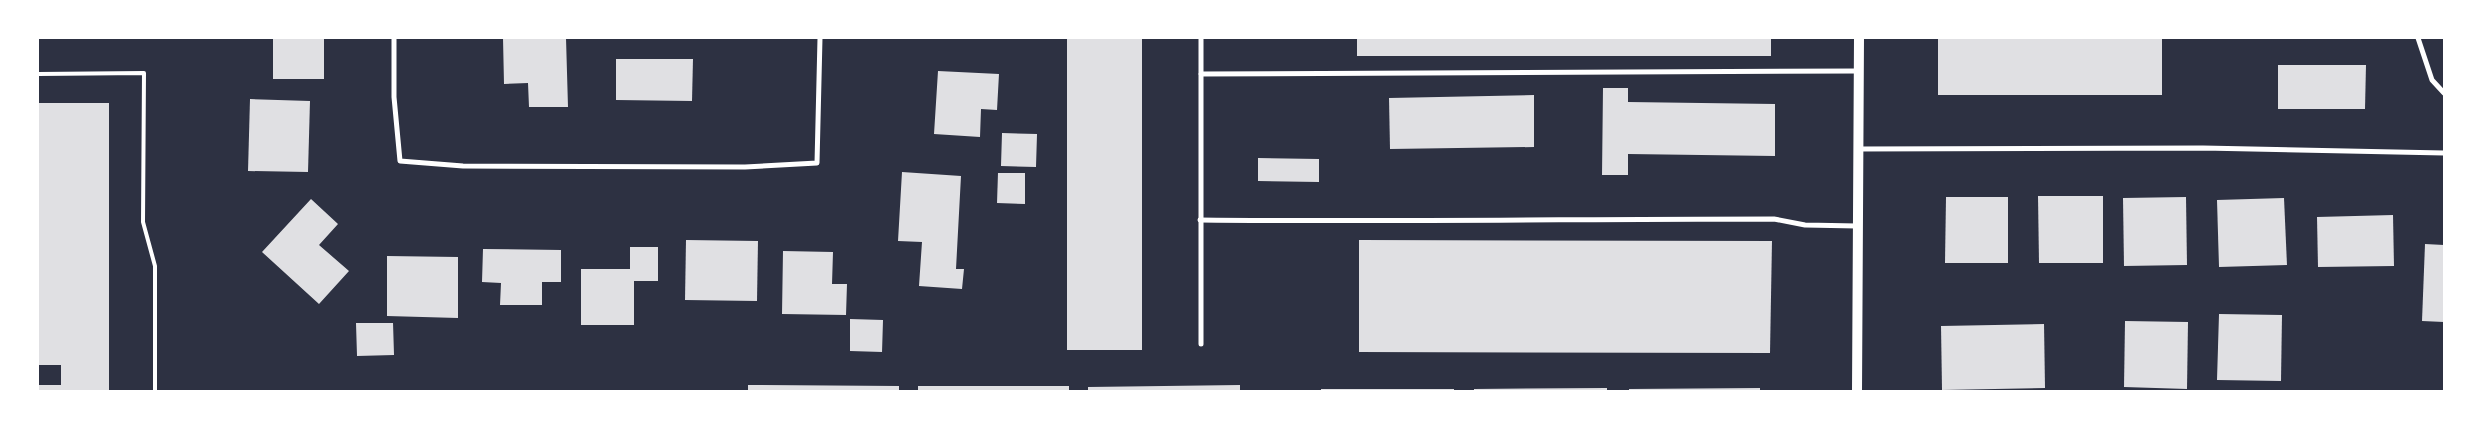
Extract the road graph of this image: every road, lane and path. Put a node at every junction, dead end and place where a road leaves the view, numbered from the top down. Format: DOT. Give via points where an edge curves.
graph roads {
  1 [pos="394,38"];
  2 [pos="820,38"];
  3 [pos="1200,38"];
  4 [pos="1859,38"];
  5 [pos="2418,38"];
  6 [pos="1859,71"];
  7 [pos="38,74"];
  8 [pos="1201,74"];
  9 [pos="2444,92"];
  10 [pos="1858,149"];
  11 [pos="2444,153"];
  12 [pos="1200,220"];
  13 [pos="1857,226"];
  14 [pos="1201,344"];
  15 [pos="155,392"];
  16 [pos="1857,392"];
  1 -- 2 [label="street" via="394,97 400,160 463,166 745,167 817,163"];
  3 -- 8 [label="street"];
  4 -- 6 [label="main road"];
  5 -- 9 [label="street" via="2432,80"];
  6 -- 8 [label="street"];
  6 -- 10 [label="main road"];
  7 -- 15 [label="lane" via="144,73 144,222 155,266"];
  8 -- 12 [label="street"];
  10 -- 11 [label="street" via="2203,148"];
  10 -- 13 [label="main road"];
  12 -- 13 [label="street" via="1774,219 1805,225"];
  12 -- 14 [label="street"];
  13 -- 16 [label="main road"];
}
